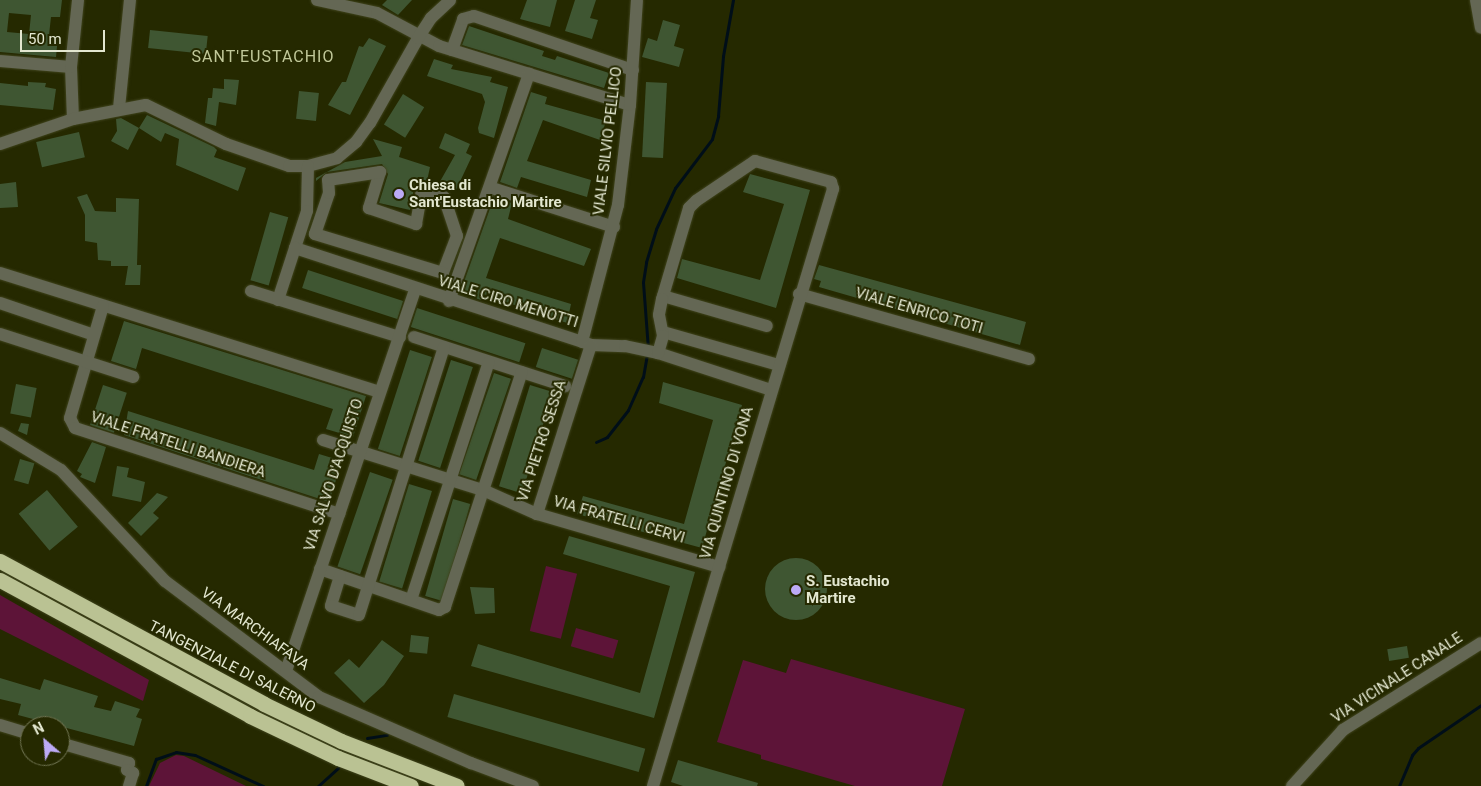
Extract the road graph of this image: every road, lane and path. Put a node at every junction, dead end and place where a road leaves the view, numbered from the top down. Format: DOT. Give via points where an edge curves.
graph roads {
  1 [pos="78,0"];
  2 [pos="130,0"];
  3 [pos="322,0"];
  4 [pos="450,0"];
  5 [pos="637,0"];
  6 [pos="1476,0"];
  7 [pos="1481,28"];
  8 [pos="418,38"];
  9 [pos="452,50"];
  10 [pos="0,61"];
  11 [pos="71,67"];
  12 [pos="633,70"];
  13 [pos="529,74"];
  14 [pos="630,105"];
  15 [pos="119,108"];
  16 [pos="74,119"];
  17 [pos="0,144"];
  18 [pos="308,166"];
  19 [pos="492,188"];
  20 [pos="614,227"];
  21 [pos="315,234"];
  22 [pos="295,248"];
  23 [pos="0,273"];
  24 [pos="415,289"];
  25 [pos="251,291"];
  26 [pos="799,294"];
  27 [pos="663,296"];
  28 [pos="278,300"];
  29 [pos="449,300"];
  30 [pos="0,303"];
  31 [pos="103,306"];
  32 [pos="767,326"];
  33 [pos="663,332"];
  34 [pos="0,334"];
  35 [pos="94,335"];
  36 [pos="400,337"];
  37 [pos="414,337"];
  38 [pos="587,343"];
  39 [pos="444,347"];
  40 [pos="658,353"];
  41 [pos="1029,359"];
  42 [pos="86,362"];
  43 [pos="489,362"];
  44 [pos="780,365"];
  45 [pos="522,372"];
  46 [pos="133,377"];
  47 [pos="565,386"];
  48 [pos="771,390"];
  49 [pos="379,392"];
  50 [pos="0,433"];
  51 [pos="323,440"];
  52 [pos="359,450"];
  53 [pos="404,464"];
  54 [pos="449,479"];
  55 [pos="483,490"];
  56 [pos="339,514"];
  57 [pos="537,514"];
  58 [pos="0,561"];
  59 [pos="719,567"];
  60 [pos="320,569"];
  61 [pos="340,576"];
  62 [pos="0,580"];
  63 [pos="367,585"];
  64 [pos="411,600"];
  65 [pos="1481,643"];
  66 [pos="286,671"];
  67 [pos="0,725"];
  68 [pos="20,731"];
  69 [pos="70,746"];
  70 [pos="129,786"];
  71 [pos="410,786"];
  72 [pos="457,786"];
  73 [pos="533,786"];
  74 [pos="653,786"];
  75 [pos="1292,786"];
  1 -- 11 [label="street"];
  2 -- 15 [label="street"];
  3 -- 8 [label="street" via="377,13"];
  4 -- 8 [label="street" via="431,18"];
  5 -- 12 [label="street, VIALE SILVIO PELLICO"];
  6 -- 7 [label="street"];
  8 -- 9 [label="street"];
  8 -- 18 [label="street" via="356,142 337,158"];
  9 -- 12 [label="street" via="463,19 474,16"];
  9 -- 13 [label="street"];
  10 -- 11 [label="street"];
  11 -- 16 [label="street"];
  12 -- 14 [label="street, VIALE SILVIO PELLICO"];
  13 -- 14 [label="street"];
  13 -- 19 [label="street"];
  14 -- 20 [label="street, VIALE SILVIO PELLICO"];
  15 -- 16 [label="street"];
  15 -- 18 [label="street" via="146,105 226,144 288,166"];
  16 -- 17 [label="street"];
  18 -- 22 [label="street" via="307,211"];
  19 -- 20 [label="street"];
  19 -- 29 [label="street"];
  20 -- 38 [label="street, VIALE SILVIO PELLICO"];
  21 -- 21 [label="street" via="443,273 457,236 444,197 422,190 416,224 369,208 380,172 328,180 329,193"];
  22 -- 24 [label="street, VIALE CIRO MENOTTI"];
  22 -- 28 [label="street"];
  23 -- 31 [label="street"];
  24 -- 29 [label="street, VIALE CIRO MENOTTI"];
  24 -- 36 [label="street, VIA SALVO D'ACQUISTO"];
  25 -- 28 [label="street"];
  26 -- 27 [label="street, VIA QUINTINO DI VONA" via="833,189 830,182 755,161 689,208"];
  26 -- 41 [label="street, VIALE ENRICO TOTI"];
  26 -- 44 [label="street, VIA QUINTINO DI VONA"];
  27 -- 32 [label="street"];
  27 -- 33 [label="street" via="659,315"];
  28 -- 36 [label="street"];
  29 -- 38 [label="street, VIALE CIRO MENOTTI"];
  30 -- 35 [label="street"];
  31 -- 35 [label="street, VIALE FRATELLI BANDIERA"];
  31 -- 49 [label="street"];
  33 -- 40 [label="street"];
  33 -- 44 [label="street"];
  34 -- 42 [label="street"];
  35 -- 42 [label="street, VIALE FRATELLI BANDIERA"];
  36 -- 49 [label="street, VIA SALVO D'ACQUISTO"];
  37 -- 39 [label="street"];
  38 -- 40 [label="street, VIALE CIRO MENOTTI"];
  38 -- 57 [label="street, VIA PIETRO SESSA"];
  39 -- 43 [label="street"];
  39 -- 53 [label="street"];
  40 -- 48 [label="street, VIALE CIRO MENOTTI"];
  42 -- 46 [label="street"];
  42 -- 56 [label="street, VIALE FRATELLI BANDIERA" via="70,418 75,428"];
  43 -- 45 [label="street"];
  43 -- 54 [label="street"];
  44 -- 48 [label="street, VIA QUINTINO DI VONA"];
  45 -- 47 [label="street"];
  45 -- 55 [label="street"];
  48 -- 59 [label="street, VIA QUINTINO DI VONA"];
  49 -- 52 [label="street, VIA SALVO D'ACQUISTO"];
  50 -- 66 [label="street, VIA MARCHIAFAVA" via="61,470 165,581"];
  51 -- 52 [label="street, VIA PIETRO SESSA"];
  52 -- 53 [label="street, VIA PIETRO SESSA"];
  52 -- 56 [label="street, VIA SALVO D'ACQUISTO"];
  53 -- 54 [label="street, VIA PIETRO SESSA"];
  53 -- 63 [label="street"];
  54 -- 55 [label="street, VIA PIETRO SESSA"];
  54 -- 64 [label="street"];
  55 -- 57 [label="street, VIA PIETRO SESSA"];
  55 -- 64 [label="street" via="445,607 439,610"];
  56 -- 60 [label="street, VIA SALVO D'ACQUISTO"];
  57 -- 59 [label="street, VIA FRATELLI CERVI"];
  58 -- 72 [label="highway, TANGENZIALE DI SALERNO" via="264,704 341,741"];
  59 -- 74 [label="street, VIA QUINTINO DI VONA"];
  60 -- 61 [label="street"];
  60 -- 66 [label="street, VIA SALVO D'ACQUISTO"];
  61 -- 63 [label="street"];
  61 -- 63 [label="street" via="331,606 359,615"];
  62 -- 71 [label="highway" via="250,716 338,758"];
  63 -- 64 [label="street"];
  65 -- 75 [label="street, VIA VICINALE CANALE" via="1343,730"];
  66 -- 73 [label="street, VIA MARCHIAFAVA" via="319,697 339,707"];
  67 -- 68 [label="street"];
  69 -- 70 [label="street" via="129,763 128,770 133,773"];
}
